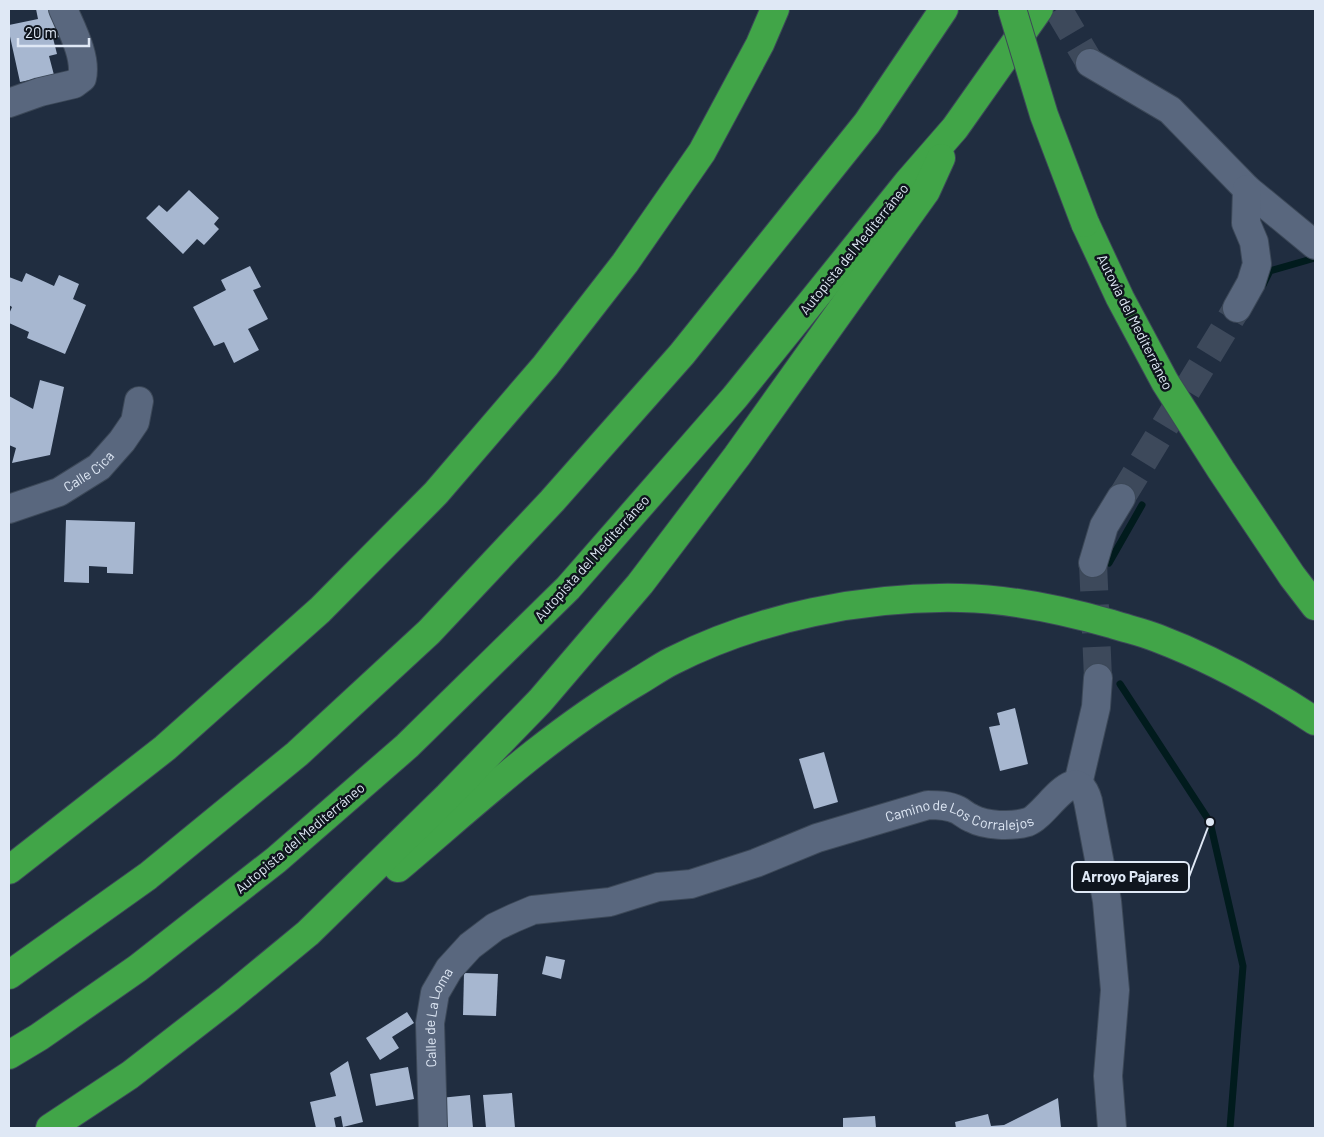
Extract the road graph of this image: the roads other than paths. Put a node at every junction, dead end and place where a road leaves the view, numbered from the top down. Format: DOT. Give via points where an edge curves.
graph roads {
  1 [pos="63,9"];
  2 [pos="775,9"];
  3 [pos="944,9"];
  4 [pos="1012,9"];
  5 [pos="1039,9"];
  6 [pos="1090,63"];
  7 [pos="9,103"];
  8 [pos="955,128"];
  9 [pos="1247,189"];
  10 [pos="1315,245"];
  11 [pos="1237,308"];
  12 [pos="139,401"];
  13 [pos="1121,498"];
  14 [pos="9,508"];
  15 [pos="1093,563"];
  16 [pos="1315,606"];
  17 [pos="1098,678"];
  18 [pos="1315,721"];
  19 [pos="1078,784"];
  20 [pos="9,870"];
  21 [pos="495,927"];
  22 [pos="308,933"];
  23 [pos="9,975"];
  24 [pos="9,1055"];
  25 [pos="50,1128"];
  26 [pos="433,1128"];
  27 [pos="1112,1128"];
  1 -- 7 [label="street" via="77,43 84,69 82,78 74,84"];
  2 -- 20 [label="highway" via="760,44 702,152 626,263 545,366 436,494 320,610 165,748"];
  3 -- 23 [label="highway" via="867,123 682,354 552,501 429,632 297,754 155,870"];
  4 -- 16 [label="highway, Autovía del Mediterráneo, bridge" via="1044,115 1086,223 1120,298 1165,382"];
  5 -- 8 [label="highway, Autopista del Mediterráneo"];
  6 -- 9 [label="street" via="1170,110"];
  8 -- 22 [label="highway" via="926,191 737,456 640,584 540,701"];
  8 -- 24 [label="highway, Autopista del Mediterráneo" via="736,397 568,588 407,746 276,860 138,968"];
  9 -- 10 [label="street"];
  9 -- 11 [label="street" via="1246,223 1254,242 1257,264"];
  12 -- 14 [label="street, Calle Cica" via="135,422 99,467 59,492"];
  13 -- 15 [label="street" via="1104,526"];
  17 -- 19 [label="street" via="1096,707"];
  18 -- 22 [label="highway" via="1225,667 1155,637 1028,604 962,598 892,600 818,610 742,632 672,661 608,699 541,748 350,907"];
  19 -- 21 [label="street, Camino de Los Corralejos" via="1067,786 1029,822 990,824 942,805 928,804 817,838 756,863 691,884 658,887 610,902 533,910"];
  19 -- 27 [label="street" via="1086,792 1107,900 1115,990 1108,1076"];
  21 -- 26 [label="street, Calle de La Loma" via="470,946 449,969 435,994 430,1023"];
  22 -- 25 [label="highway" via="130,1075"];
}
